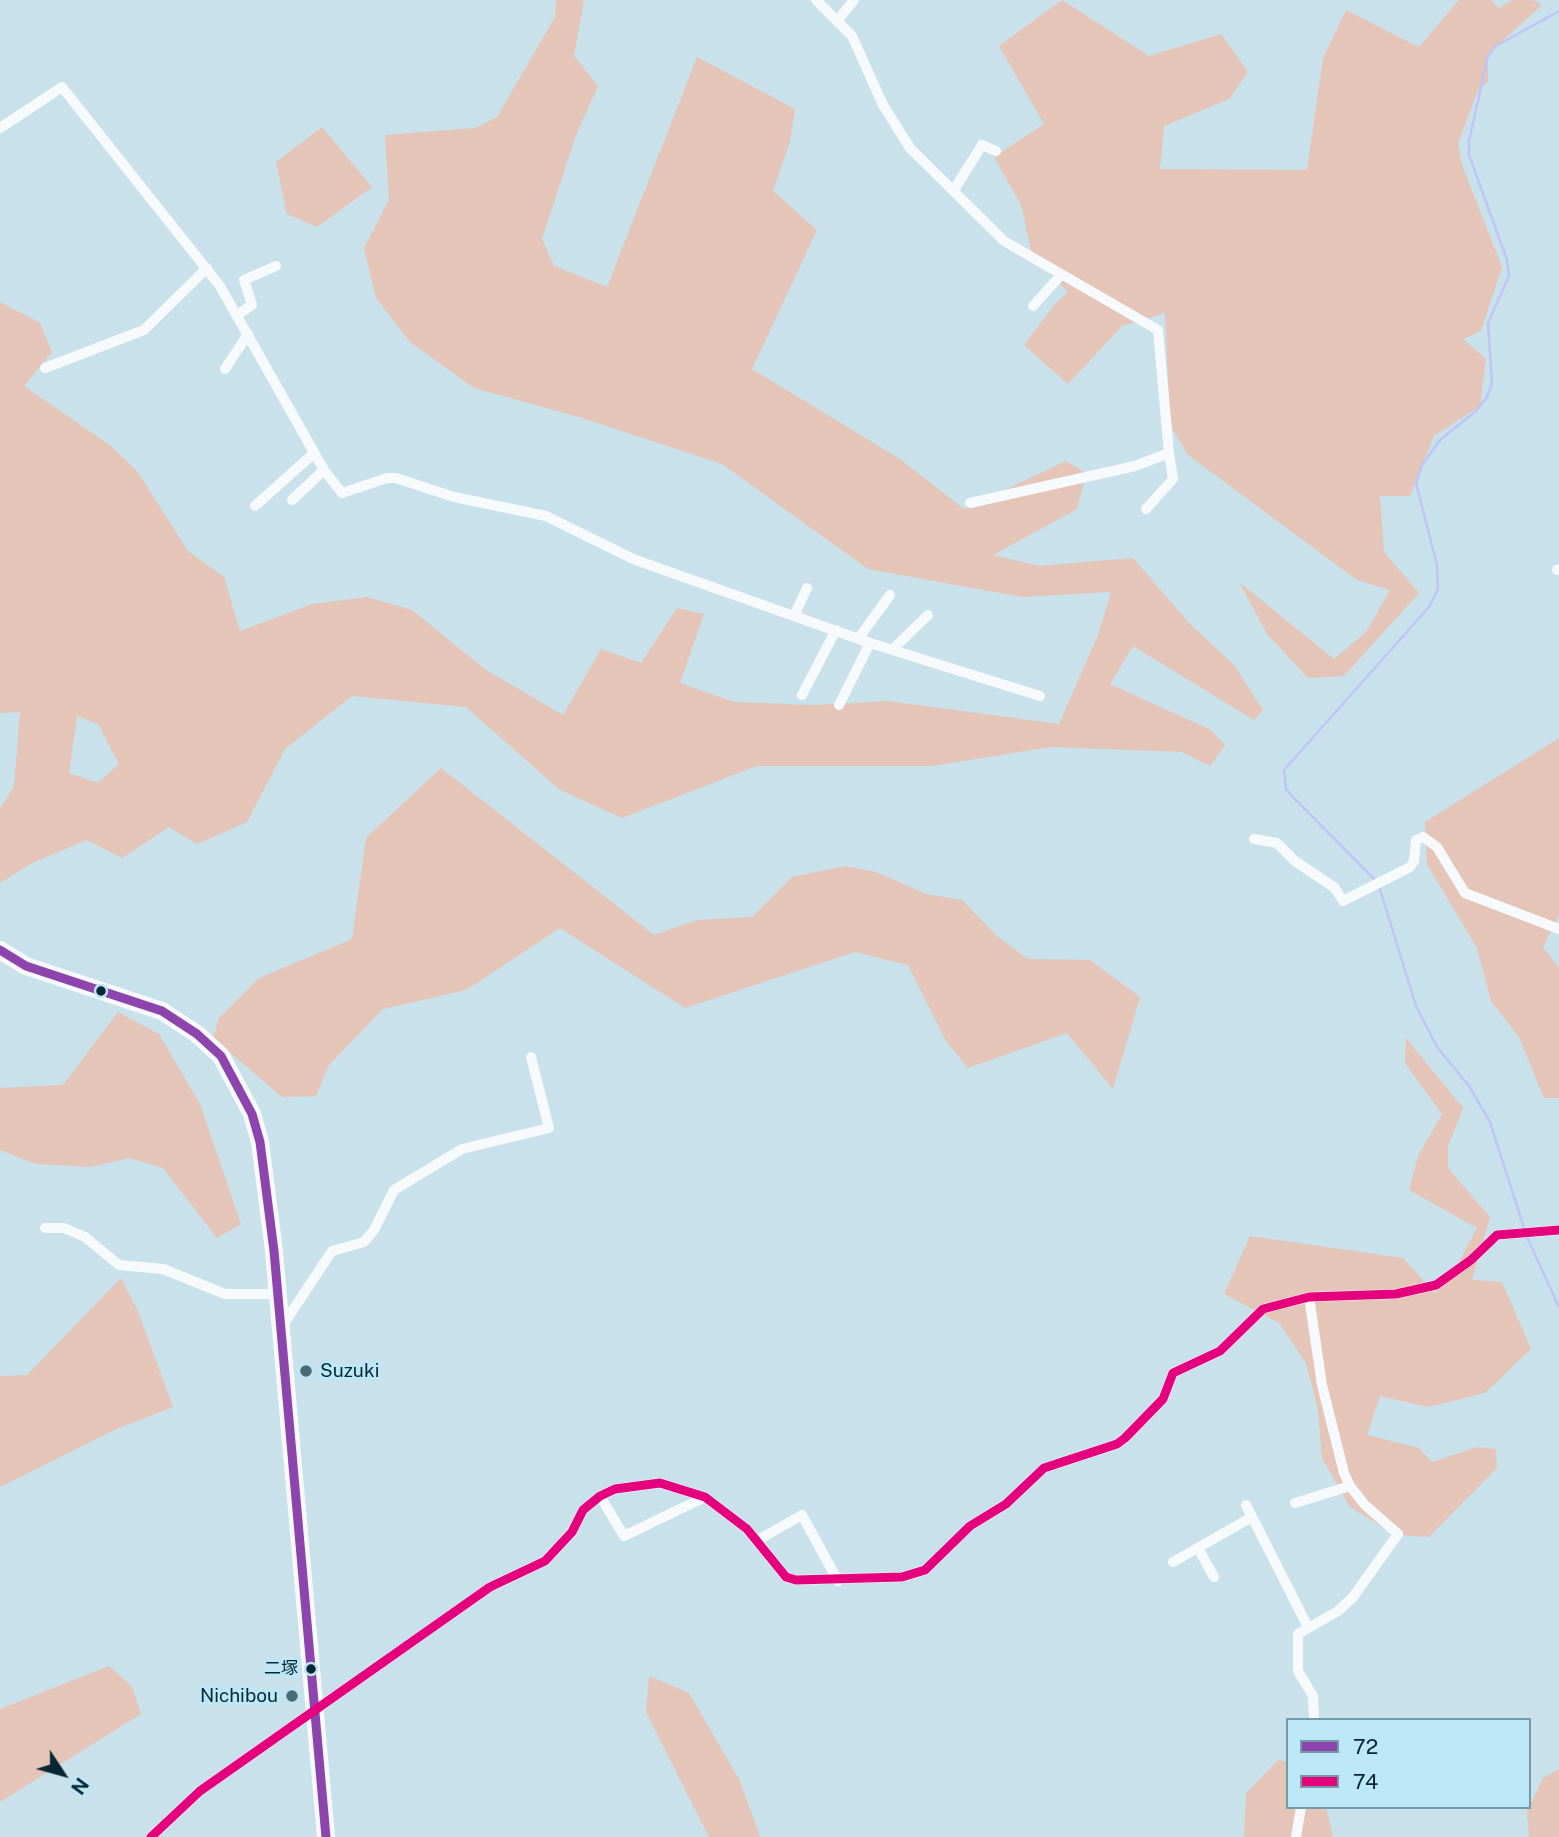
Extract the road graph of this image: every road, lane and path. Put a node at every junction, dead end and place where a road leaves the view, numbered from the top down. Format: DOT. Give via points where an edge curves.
graph roads {
  1 [pos="816,0"];
  2 [pos="854,0"];
  3 [pos="838,20"];
  4 [pos="0,128"];
  5 [pos="996,150"];
  6 [pos="954,190"];
  7 [pos="276,266"];
  8 [pos="207,268"];
  9 [pos="1061,275"];
  10 [pos="1033,306"];
  11 [pos="237,315"];
  12 [pos="248,334"];
  13 [pos="45,368"];
  14 [pos="225,369"];
  15 [pos="314,453"];
  16 [pos="1168,453"];
  17 [pos="324,470"];
  18 [pos="292,500"];
  19 [pos="970,503"];
  20 [pos="255,506"];
  21 [pos="1146,509"];
  22 [pos="807,588"];
  23 [pos="890,595"];
  24 [pos="928,614"];
  25 [pos="794,616"];
  26 [pos="836,630"];
  27 [pos="859,639"];
  28 [pos="870,643"];
  29 [pos="893,649"];
  30 [pos="802,695"];
  31 [pos="1040,696"];
  32 [pos="839,705"];
  33 [pos="1254,839"];
  34 [pos="1559,929"];
  35 [pos="0,950"];
  36 [pos="531,1057"];
  37 [pos="45,1228"];
  38 [pos="1559,1230"];
  39 [pos="278,1294"];
  40 [pos="1309,1297"];
  41 [pos="281,1328"];
  42 [pos="1350,1486"];
  43 [pos="600,1496"];
  44 [pos="705,1497"];
  45 [pos="1295,1503"];
  46 [pos="1245,1505"];
  47 [pos="1252,1517"];
  48 [pos="758,1540"];
  49 [pos="1198,1548"];
  50 [pos="1173,1562"];
  51 [pos="1214,1577"];
  52 [pos="838,1581"];
  53 [pos="1308,1627"];
  54 [pos="315,1712"];
  55 [pos="1314,1718"];
  56 [pos="1301,1809"];
  57 [pos="151,1837"];
  58 [pos="327,1837"];
  59 [pos="1296,1837"];
  1 -- 3 [label="street"];
  2 -- 3 [label="street"];
  3 -- 6 [label="street" via="852,36 896,130"];
  4 -- 8 [label="street" via="62,87"];
  5 -- 6 [label="street" via="982,145"];
  6 -- 9 [label="street" via="1010,247"];
  7 -- 11 [label="street" via="244,280 252,305"];
  8 -- 11 [label="street"];
  8 -- 13 [label="street" via="144,330"];
  9 -- 10 [label="street"];
  9 -- 16 [label="street" via="1158,330"];
  11 -- 12 [label="street"];
  12 -- 14 [label="street"];
  12 -- 15 [label="street"];
  15 -- 17 [label="street"];
  15 -- 20 [label="street"];
  16 -- 19 [label="street" via="1135,466"];
  16 -- 21 [label="street" via="1173,479"];
  17 -- 18 [label="street"];
  17 -- 25 [label="street" via="342,493 396,478 454,497 546,516 633,559"];
  22 -- 25 [label="street"];
  23 -- 27 [label="street"];
  24 -- 29 [label="street"];
  25 -- 26 [label="street"];
  26 -- 27 [label="street"];
  26 -- 30 [label="street"];
  27 -- 28 [label="street"];
  28 -- 29 [label="street"];
  28 -- 32 [label="street"];
  29 -- 31 [label="street"];
  33 -- 34 [label="street" via="1277,843 1294,861 1335,888 1343,901 1410,867 1416,840 1423,837 1437,847 1465,893"];
  35 -- 39 [label="main road" via="26,966 162,1011 221,1056 252,1114 261,1142"];
  36 -- 41 [label="street" via="549,1128 462,1149 394,1190 374,1230 364,1241 332,1251"];
  37 -- 39 [label="street" via="64,1228 85,1237 119,1265 163,1269 225,1294"];
  38 -- 40 [label="street" via="1497,1235 1436,1286 1396,1294"];
  39 -- 41 [label="main road"];
  40 -- 42 [label="street" via="1322,1385"];
  40 -- 52 [label="street" via="1256,1313 1220,1351 1173,1373 1163,1399 1125,1438 1044,1468 1006,1504 970,1526 925,1570 902,1577"];
  41 -- 54 [label="main road"];
  42 -- 45 [label="street"];
  42 -- 53 [label="street" via="1398,1534 1353,1597"];
  43 -- 44 [label="street" via="643,1483 673,1486"];
  43 -- 44 [label="street" via="624,1536"];
  43 -- 54 [label="street" via="583,1510 572,1532 545,1561 490,1587"];
  44 -- 48 [label="street"];
  46 -- 47 [label="street"];
  47 -- 49 [label="street"];
  47 -- 53 [label="street"];
  48 -- 52 [label="street" via="786,1577"];
  48 -- 52 [label="street" via="802,1515"];
  49 -- 50 [label="street"];
  49 -- 51 [label="street"];
  53 -- 55 [label="street" via="1296,1638 1298,1671 1313,1696"];
  54 -- 57 [label="street" via="200,1791"];
  54 -- 58 [label="main road"];
  56 -- 59 [label="street"];
}
